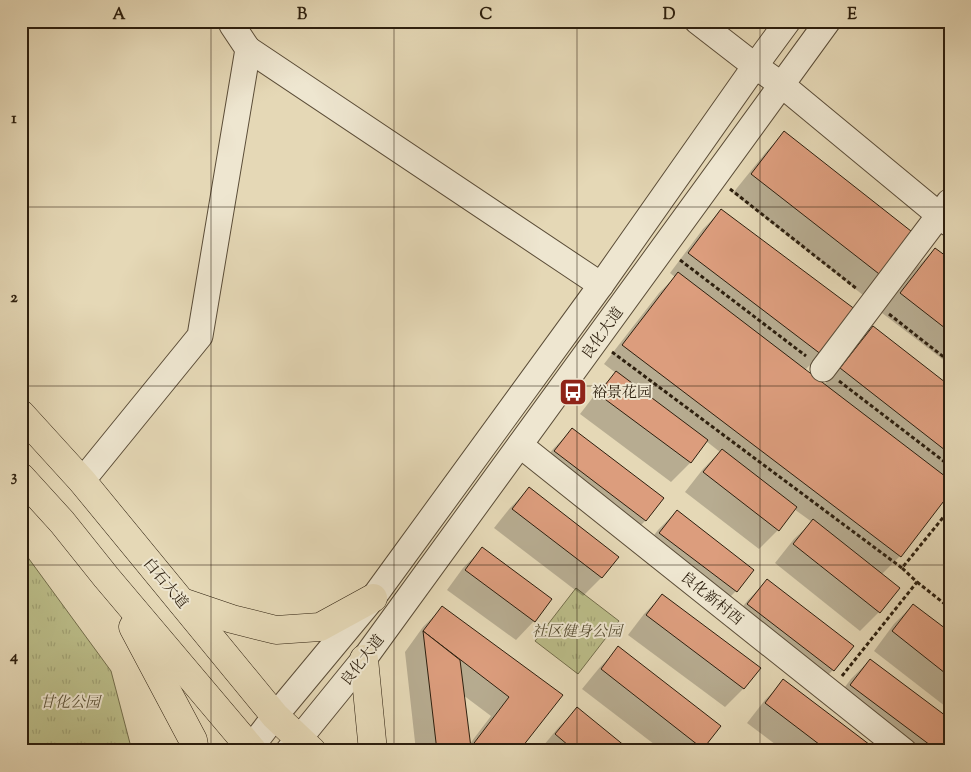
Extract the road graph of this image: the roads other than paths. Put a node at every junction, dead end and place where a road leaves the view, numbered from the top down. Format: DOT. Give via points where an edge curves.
graph roads {
  1 [pos="233,21"];
  2 [pos="696,21"];
  3 [pos="788,21"];
  4 [pos="828,21"];
  5 [pos="248,49"];
  6 [pos="755,66"];
  7 [pos="782,85"];
  8 [pos="946,214"];
  9 [pos="601,285"];
  10 [pos="823,369"];
  11 [pos="21,414"];
  12 [pos="520,445"];
  13 [pos="21,477"];
  14 [pos="82,481"];
  15 [pos="106,577"];
  16 [pos="372,598"];
  17 [pos="182,602"];
  18 [pos="364,659"];
  19 [pos="275,716"];
  20 [pos="300,747"];
  21 [pos="250,750"];
  22 [pos="196,751"];
  23 [pos="373,751"];
  24 [pos="904,751"];
  1 -- 5 [label="street" via="232,25"];
  2 -- 6 [label="street"];
  3 -- 6 [label="street, 良化大道"];
  4 -- 7 [label="street, 良化大道"];
  5 -- 9 [label="street"];
  5 -- 14 [label="street" via="200,336"];
  6 -- 7 [label="street"];
  6 -- 9 [label="street, 良化大道"];
  7 -- 8 [label="street"];
  7 -- 12 [label="street, 良化大道"];
  8 -- 10 [label="street"];
  9 -- 16 [label="street, 良化大道"];
  11 -- 14 [label="main road, 白石大道"];
  12 -- 18 [label="street, 良化大道"];
  12 -- 24 [label="street, 良化新村西"];
  13 -- 15 [label="main road"];
  14 -- 17 [label="main road, 白石大道"];
  15 -- 21 [label="main road"];
  15 -- 22 [label="main road"];
  16 -- 17 [label="main road" via="320,627 276,630"];
  16 -- 19 [label="street, 良化大道"];
  17 -- 19 [label="main road, 白石大道"];
  18 -- 20 [label="street, 良化大道"];
  18 -- 23 [label="main road"];
  19 -- 20 [label="main road, 白石大道"];
  19 -- 21 [label="street, 良化大道"];
}
